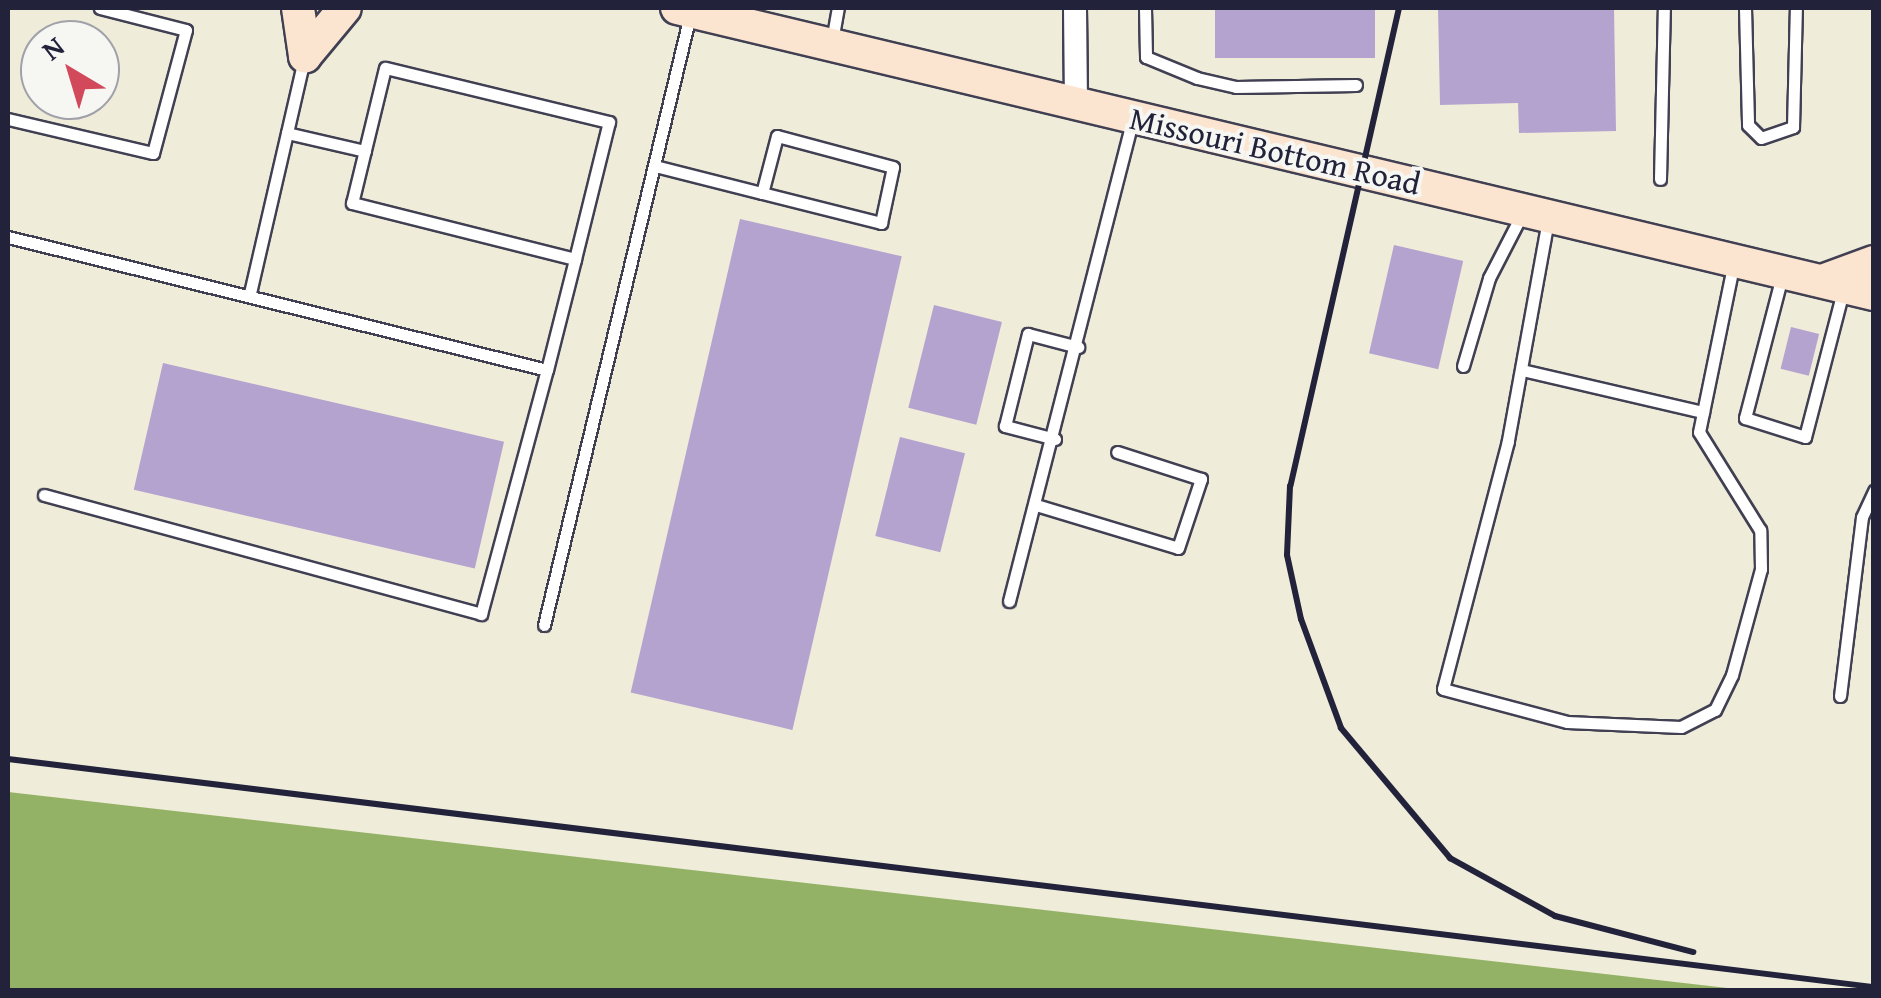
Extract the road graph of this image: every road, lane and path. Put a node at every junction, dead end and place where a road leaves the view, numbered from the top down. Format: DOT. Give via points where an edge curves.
graph roads {
  1 [pos="100,8"];
  2 [pos="298,8"];
  3 [pos="316,8"];
  4 [pos="345,8"];
  5 [pos="838,8"];
  6 [pos="1075,8"];
  7 [pos="1145,8"];
  8 [pos="1664,8"];
  9 [pos="1744,8"];
  10 [pos="1796,8"];
  11 [pos="684,9"];
  12 [pos="832,45"];
  13 [pos="305,56"];
  14 [pos="1356,85"];
  15 [pos="1076,105"];
  16 [pos="8,118"];
  17 [pos="1133,118"];
  18 [pos="287,134"];
  19 [pos="365,150"];
  20 [pos="655,166"];
  21 [pos="1660,180"];
  22 [pos="762,193"];
  23 [pos="1536,213"];
  24 [pos="8,237"];
  25 [pos="575,259"];
  26 [pos="1734,260"];
  27 [pos="1874,262"];
  28 [pos="1782,272"];
  29 [pos="1846,288"];
  30 [pos="250,293"];
  31 [pos="1078,347"];
  32 [pos="1463,366"];
  33 [pos="547,370"];
  34 [pos="1522,370"];
  35 [pos="1703,412"];
  36 [pos="1055,439"];
  37 [pos="1117,452"];
  38 [pos="1874,492"];
  39 [pos="44,495"];
  40 [pos="1036,505"];
  41 [pos="1010,600"];
  42 [pos="544,625"];
  43 [pos="1840,696"];
  1 -- 16 [label="lane" via="186,30 153,153"];
  2 -- 13 [label="street"];
  3 -- 13 [label="lane"];
  4 -- 13 [label="street"];
  5 -- 12 [label="lane"];
  6 -- 15 [label="street"];
  7 -- 14 [label="lane" via="1146,58 1197,78 1236,87"];
  8 -- 21 [label="lane"];
  9 -- 10 [label="lane" via="1748,125 1761,138 1793,126"];
  11 -- 12 [label="street, Missouri Bottom Road"];
  11 -- 20 [label="lane"];
  12 -- 15 [label="street, Missouri Bottom Road"];
  13 -- 18 [label="lane"];
  15 -- 17 [label="street, Missouri Bottom Road"];
  17 -- 23 [label="street, Missouri Bottom Road"];
  17 -- 31 [label="lane"];
  18 -- 19 [label="lane"];
  18 -- 30 [label="lane"];
  19 -- 25 [label="lane" via="352,202"];
  19 -- 25 [label="lane" via="385,68 609,122"];
  20 -- 22 [label="lane"];
  20 -- 42 [label="lane"];
  22 -- 22 [label="lane" via="881,222 893,167 777,136"];
  23 -- 26 [label="street, Missouri Bottom Road"];
  23 -- 32 [label="lane" via="1489,278"];
  23 -- 34 [label="lane"];
  24 -- 30 [label="lane"];
  25 -- 33 [label="lane"];
  26 -- 28 [label="street, Missouri Bottom Road"];
  26 -- 35 [label="lane"];
  27 -- 29 [label="street"];
  28 -- 29 [label="street, Missouri Bottom Road"];
  28 -- 29 [label="lane" via="1744,418 1805,437"];
  30 -- 33 [label="lane"];
  31 -- 36 [label="lane"];
  31 -- 36 [label="lane" via="1028,334 1004,426"];
  33 -- 39 [label="lane" via="481,614"];
  34 -- 35 [label="lane"];
  34 -- 35 [label="lane" via="1443,689 1567,722 1681,726 1715,710 1732,675 1761,569 1760,530 1705,450"];
  36 -- 40 [label="lane"];
  37 -- 40 [label="lane" via="1200,478 1178,548"];
  38 -- 43 [label="lane" via="1862,518"];
  40 -- 41 [label="lane"];
}
